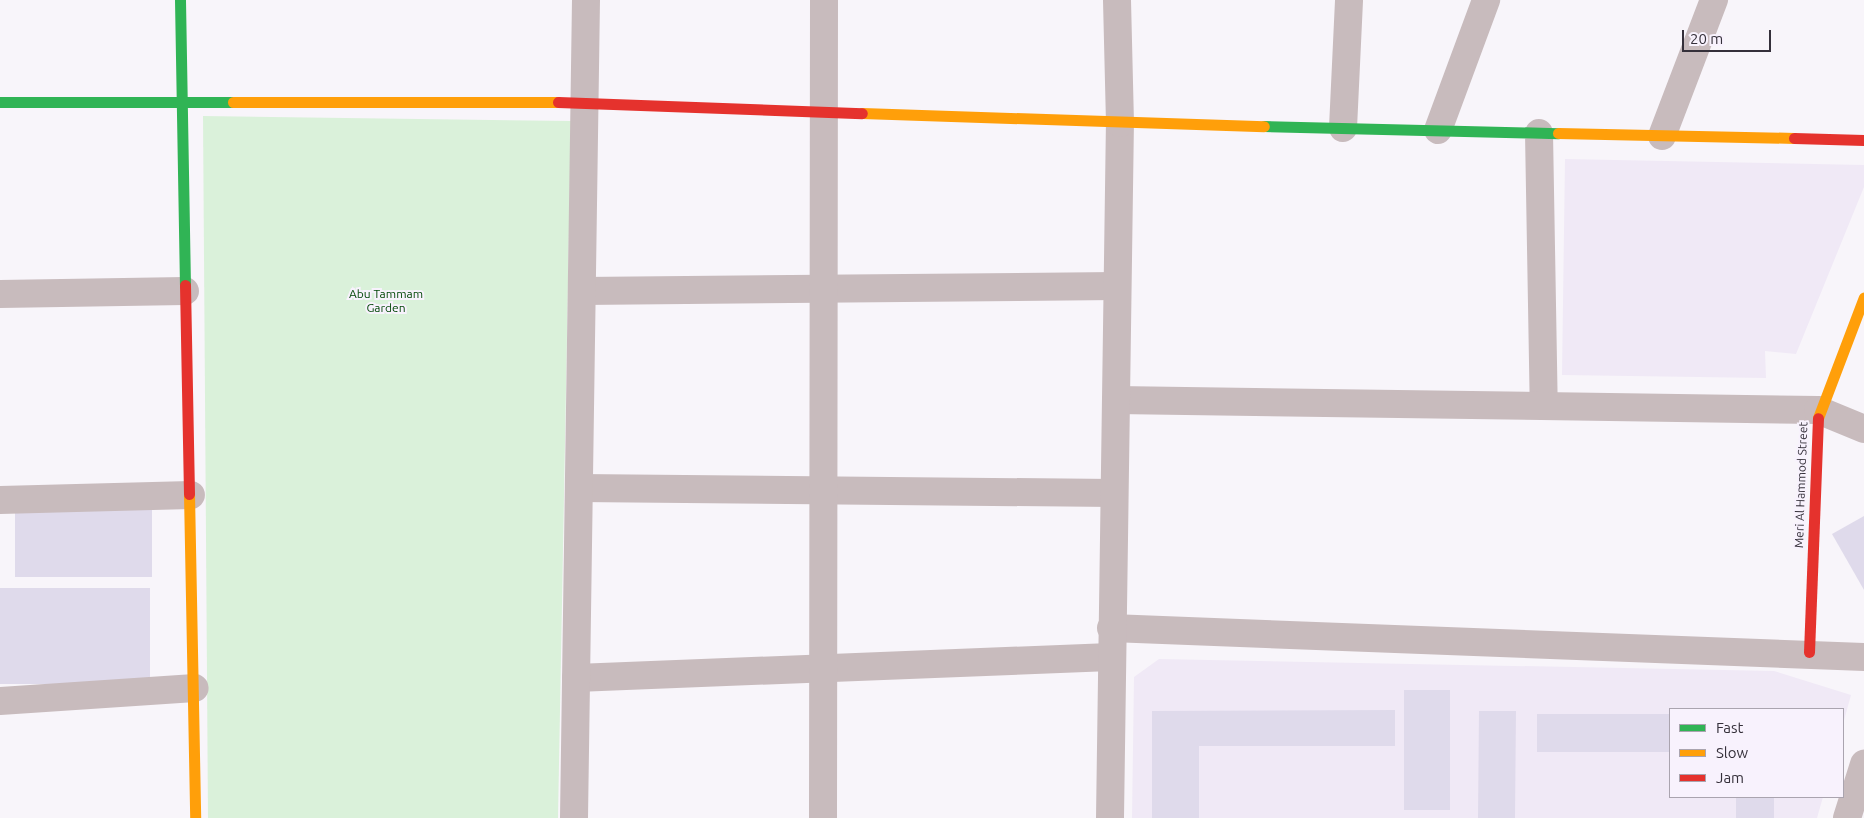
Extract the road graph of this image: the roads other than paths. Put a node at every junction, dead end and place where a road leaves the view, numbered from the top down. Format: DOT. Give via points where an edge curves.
graph roads {
  1 [pos="180,0"];
  2 [pos="586,0"];
  3 [pos="824,0"];
  4 [pos="1117,0"];
  5 [pos="1349,0"];
  6 [pos="1486,0"];
  7 [pos="1714,0"];
  8 [pos="180,100"];
  9 [pos="0,102"];
  10 [pos="585,102"];
  11 [pos="825,112"];
  12 [pos="1120,123"];
  13 [pos="1343,128"];
  14 [pos="1438,130"];
  15 [pos="1539,133"];
  16 [pos="1662,136"];
  17 [pos="1864,140"];
  18 [pos="1118,286"];
  19 [pos="824,288"];
  20 [pos="582,290"];
  21 [pos="185,291"];
  22 [pos="0,294"];
  23 [pos="1864,297"];
  24 [pos="1116,400"];
  25 [pos="1544,406"];
  26 [pos="1818,410"];
  27 [pos="1864,429"];
  28 [pos="579,488"];
  29 [pos="824,491"];
  30 [pos="1114,493"];
  31 [pos="191,495"];
  32 [pos="0,500"];
  33 [pos="1111,628"];
  34 [pos="1809,652"];
  35 [pos="1111,657"];
  36 [pos="1864,657"];
  37 [pos="824,665"];
  38 [pos="576,678"];
  39 [pos="194,688"];
  40 [pos="0,701"];
  41 [pos="1864,764"];
  42 [pos="195,818"];
  43 [pos="574,818"];
  44 [pos="824,818"];
  45 [pos="1110,818"];
  46 [pos="1847,818"];
  1 -- 8 [label="street"];
  2 -- 10 [label="street"];
  3 -- 11 [label="street"];
  4 -- 12 [label="street"];
  5 -- 13 [label="street"];
  6 -- 14 [label="street"];
  7 -- 16 [label="street"];
  8 -- 9 [label="street"];
  8 -- 10 [label="street"];
  8 -- 21 [label="street"];
  10 -- 11 [label="street"];
  10 -- 20 [label="street"];
  11 -- 12 [label="street"];
  11 -- 19 [label="street"];
  12 -- 13 [label="street"];
  12 -- 18 [label="street"];
  13 -- 14 [label="street"];
  14 -- 15 [label="street"];
  15 -- 16 [label="street"];
  15 -- 25 [label="street"];
  16 -- 17 [label="street"];
  18 -- 19 [label="street"];
  18 -- 24 [label="street"];
  19 -- 20 [label="street"];
  19 -- 29 [label="street"];
  20 -- 28 [label="street"];
  21 -- 22 [label="street"];
  21 -- 31 [label="street"];
  23 -- 26 [label="street, Meri Al Hammod Street"];
  24 -- 25 [label="street"];
  24 -- 30 [label="street"];
  25 -- 26 [label="street"];
  26 -- 27 [label="street"];
  26 -- 34 [label="street, Meri Al Hammod Street"];
  28 -- 29 [label="street"];
  28 -- 38 [label="street"];
  29 -- 30 [label="street"];
  29 -- 37 [label="street"];
  30 -- 33 [label="street"];
  31 -- 32 [label="street"];
  31 -- 39 [label="street"];
  33 -- 34 [label="street"];
  33 -- 35 [label="street"];
  34 -- 36 [label="street"];
  35 -- 37 [label="street"];
  35 -- 45 [label="street"];
  37 -- 38 [label="street"];
  37 -- 44 [label="street"];
  38 -- 43 [label="street"];
  39 -- 40 [label="street"];
  39 -- 42 [label="street"];
  41 -- 46 [label="street"];
}
